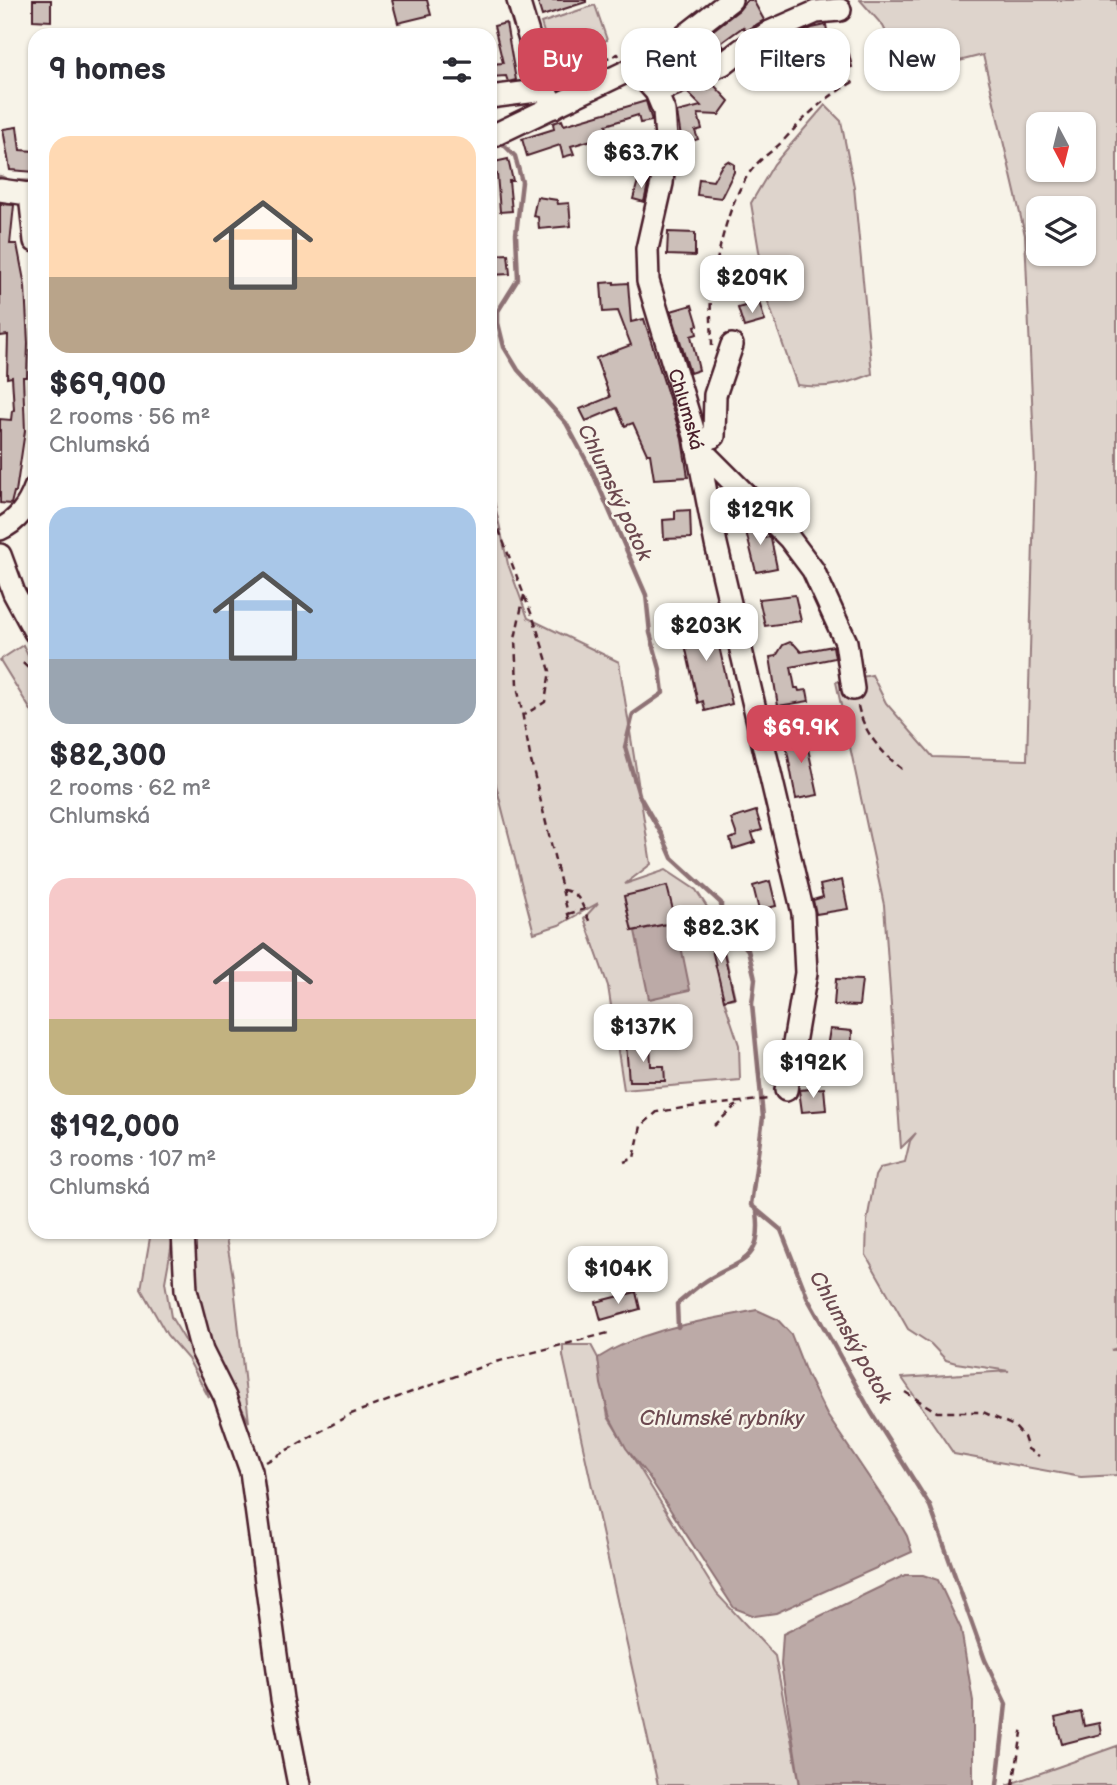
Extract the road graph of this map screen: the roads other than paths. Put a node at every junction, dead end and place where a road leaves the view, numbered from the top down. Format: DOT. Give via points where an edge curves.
graph roads {
  1 [pos="518,0"];
  2 [pos="725,2"];
  3 [pos="840,10"];
  4 [pos="694,28"];
  5 [pos="621,65"];
  6 [pos="656,92"];
  7 [pos="497,97"];
  8 [pos="550,98"];
  9 [pos="497,133"];
  10 [pos="0,190"];
  11 [pos="28,194"];
  12 [pos="722,346"];
  13 [pos="697,446"];
  14 [pos="28,516"];
  15 [pos="0,529"];
  16 [pos="0,555"];
  17 [pos="28,619"];
  18 [pos="853,689"];
  19 [pos="776,1095"];
  20 [pos="183,1239"];
  21 [pos="299,1785"];
  1 -- 8 [label="street"];
  2 -- 4 [label="street"];
  3 -- 6 [label="street" via="816,12 782,27 723,64"];
  5 -- 8 [label="street"];
  6 -- 13 [label="street, Chlumská" via="664,111 666,139 662,183 647,249 648,281"];
  7 -- 8 [label="street"];
  8 -- 9 [label="street"];
  10 -- 11 [label="street"];
  12 -- 13 [label="street" via="714,436"];
  13 -- 18 [label="street" via="789,538 813,570 846,642"];
  13 -- 19 [label="street, Chlumská" via="803,913 806,973"];
  14 -- 15 [label="street"];
  16 -- 17 [label="street"];
  20 -- 21 [label="street" via="186,1290 202,1351 225,1397 251,1471 282,1699"];
}
